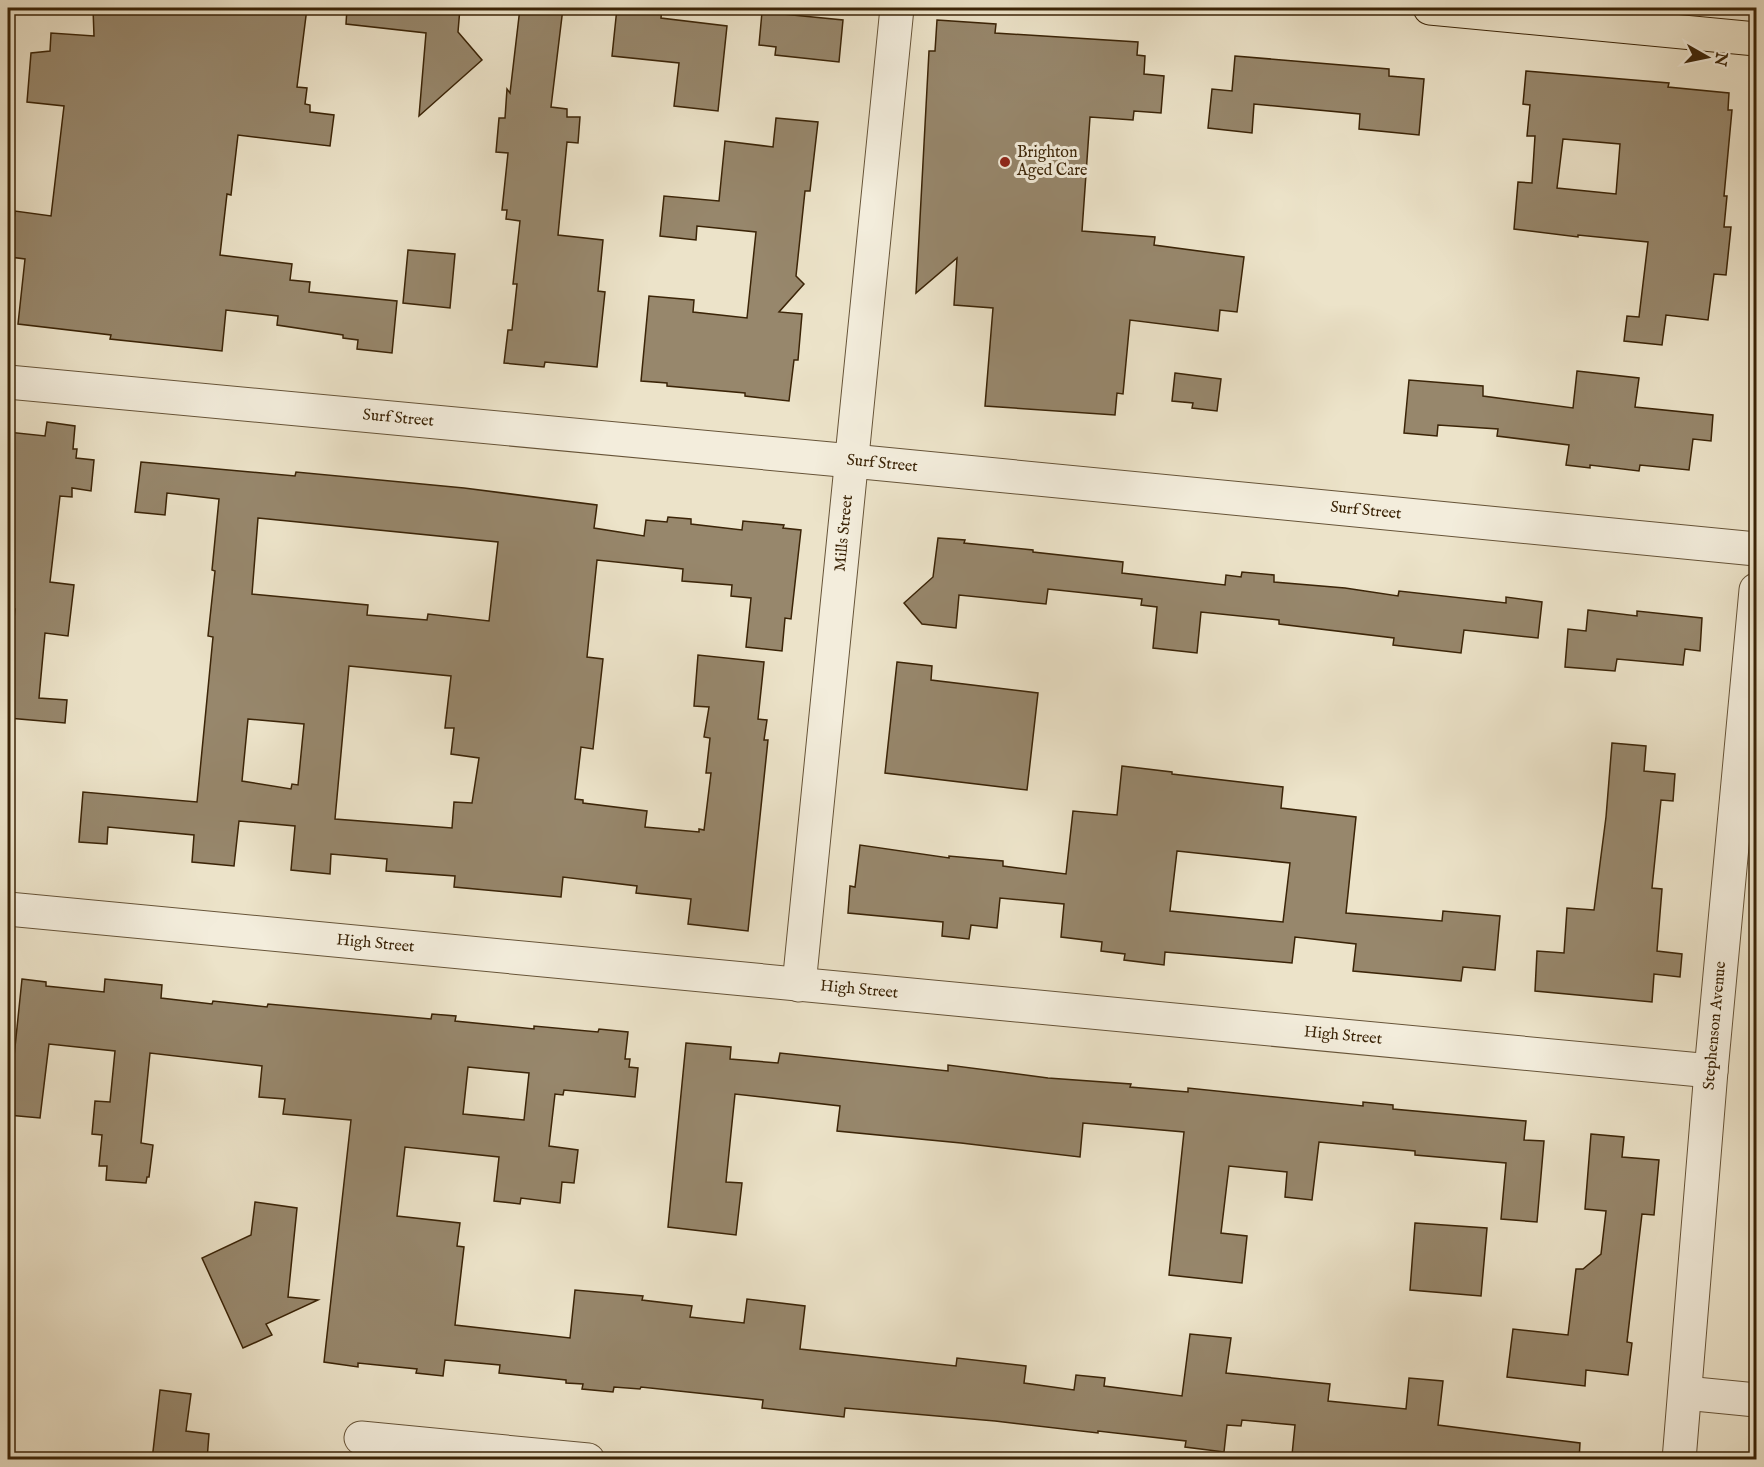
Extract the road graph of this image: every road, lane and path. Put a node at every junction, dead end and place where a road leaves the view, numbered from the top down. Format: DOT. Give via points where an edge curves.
graph roads {
  1 [pos="897,8"];
  2 [pos="1430,8"];
  3 [pos="1756,39"];
  4 [pos="8,382"];
  5 [pos="852,461"];
  6 [pos="1756,549"];
  7 [pos="1756,590"];
  8 [pos="8,909"];
  9 [pos="799,985"];
  10 [pos="1711,1071"];
  11 [pos="1685,1392"];
  12 [pos="1756,1400"];
  13 [pos="361,1438"];
  14 [pos="510,1456"];
  15 [pos="588,1460"];
  16 [pos="1679,1460"];
  1 -- 5 [label="street, Mills Street"];
  2 -- 3 [label="main road"];
  4 -- 5 [label="street, Surf Street"];
  5 -- 6 [label="street, Surf Street"];
  5 -- 9 [label="street, Mills Street"];
  7 -- 10 [label="street, Stephenson Avenue"];
  8 -- 9 [label="street, High Street"];
  9 -- 10 [label="street, High Street"];
  10 -- 11 [label="street, Stephenson Avenue"];
  11 -- 12 [label="street"];
  11 -- 16 [label="street, Stephenson Avenue"];
  13 -- 14 [label="street"];
  14 -- 15 [label="street"];
}
